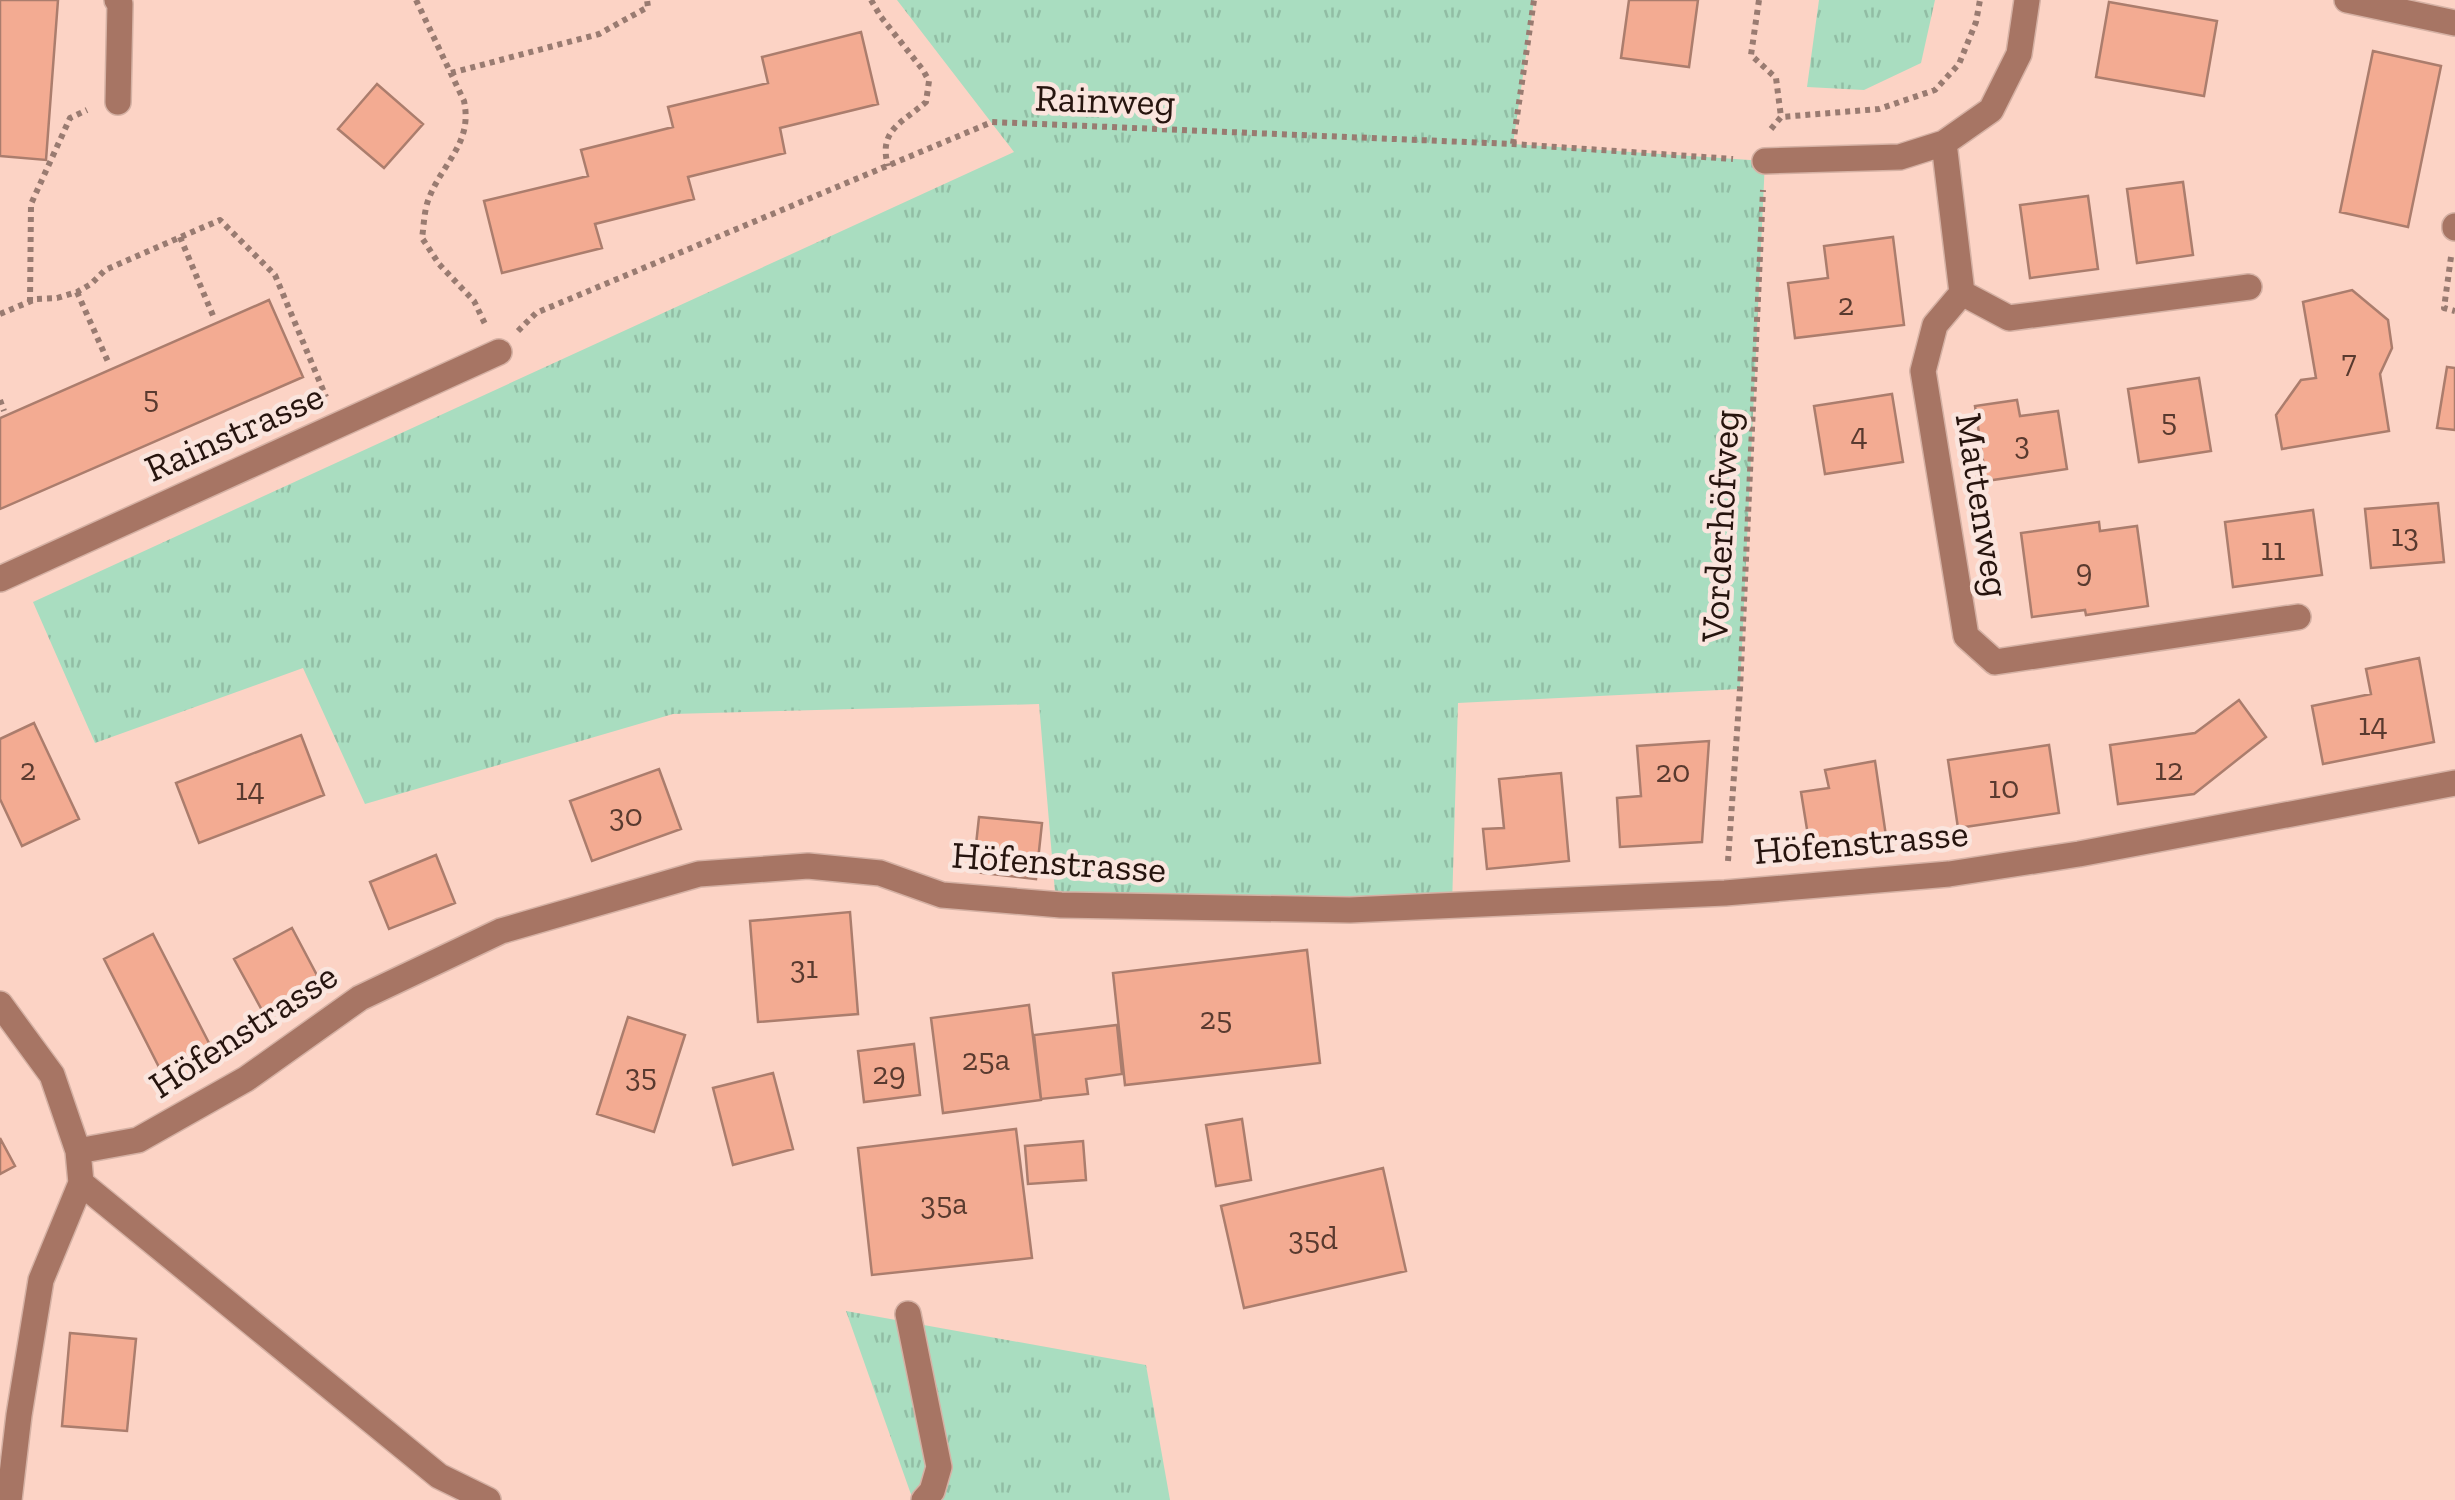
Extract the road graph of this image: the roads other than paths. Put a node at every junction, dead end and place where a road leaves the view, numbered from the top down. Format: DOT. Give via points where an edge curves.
graph roads {
  1 [pos="117,0"];
  2 [pos="2027,0"];
  3 [pos="2346,0"];
  4 [pos="2455,23"];
  5 [pos="118,102"];
  6 [pos="1944,143"];
  7 [pos="1764,161"];
  8 [pos="2249,287"];
  9 [pos="1962,293"];
  10 [pos="499,352"];
  11 [pos="0,580"];
  12 [pos="2298,616"];
  13 [pos="2455,783"];
  14 [pos="0,1004"];
  15 [pos="78,1151"];
  16 [pos="81,1183"];
  17 [pos="908,1314"];
  18 [pos="9,1500"];
  19 [pos="488,1500"];
  20 [pos="924,1500"];
  1 -- 5 [label="street"];
  2 -- 6 [label="street" via="2019,54 1991,110"];
  3 -- 4 [label="street"];
  6 -- 7 [label="street" via="1900,158"];
  6 -- 9 [label="street"];
  8 -- 9 [label="street" via="2010,318"];
  9 -- 12 [label="street, Mattenweg" via="1935,325 1923,371 1966,636 1995,662"];
  10 -- 11 [label="street, Rainstrasse"];
  13 -- 15 [label="street, Höfenstrasse" via="1968,871 1725,892 1350,910 1061,906 942,895 880,873 808,866 699,874 501,931 360,998 246,1079 138,1140"];
  14 -- 15 [label="street" via="52,1076"];
  15 -- 16 [label="street"];
  16 -- 18 [label="street" via="41,1280"];
  16 -- 19 [label="street" via="439,1476"];
  17 -- 20 [label="street" via="939,1467"];
}
